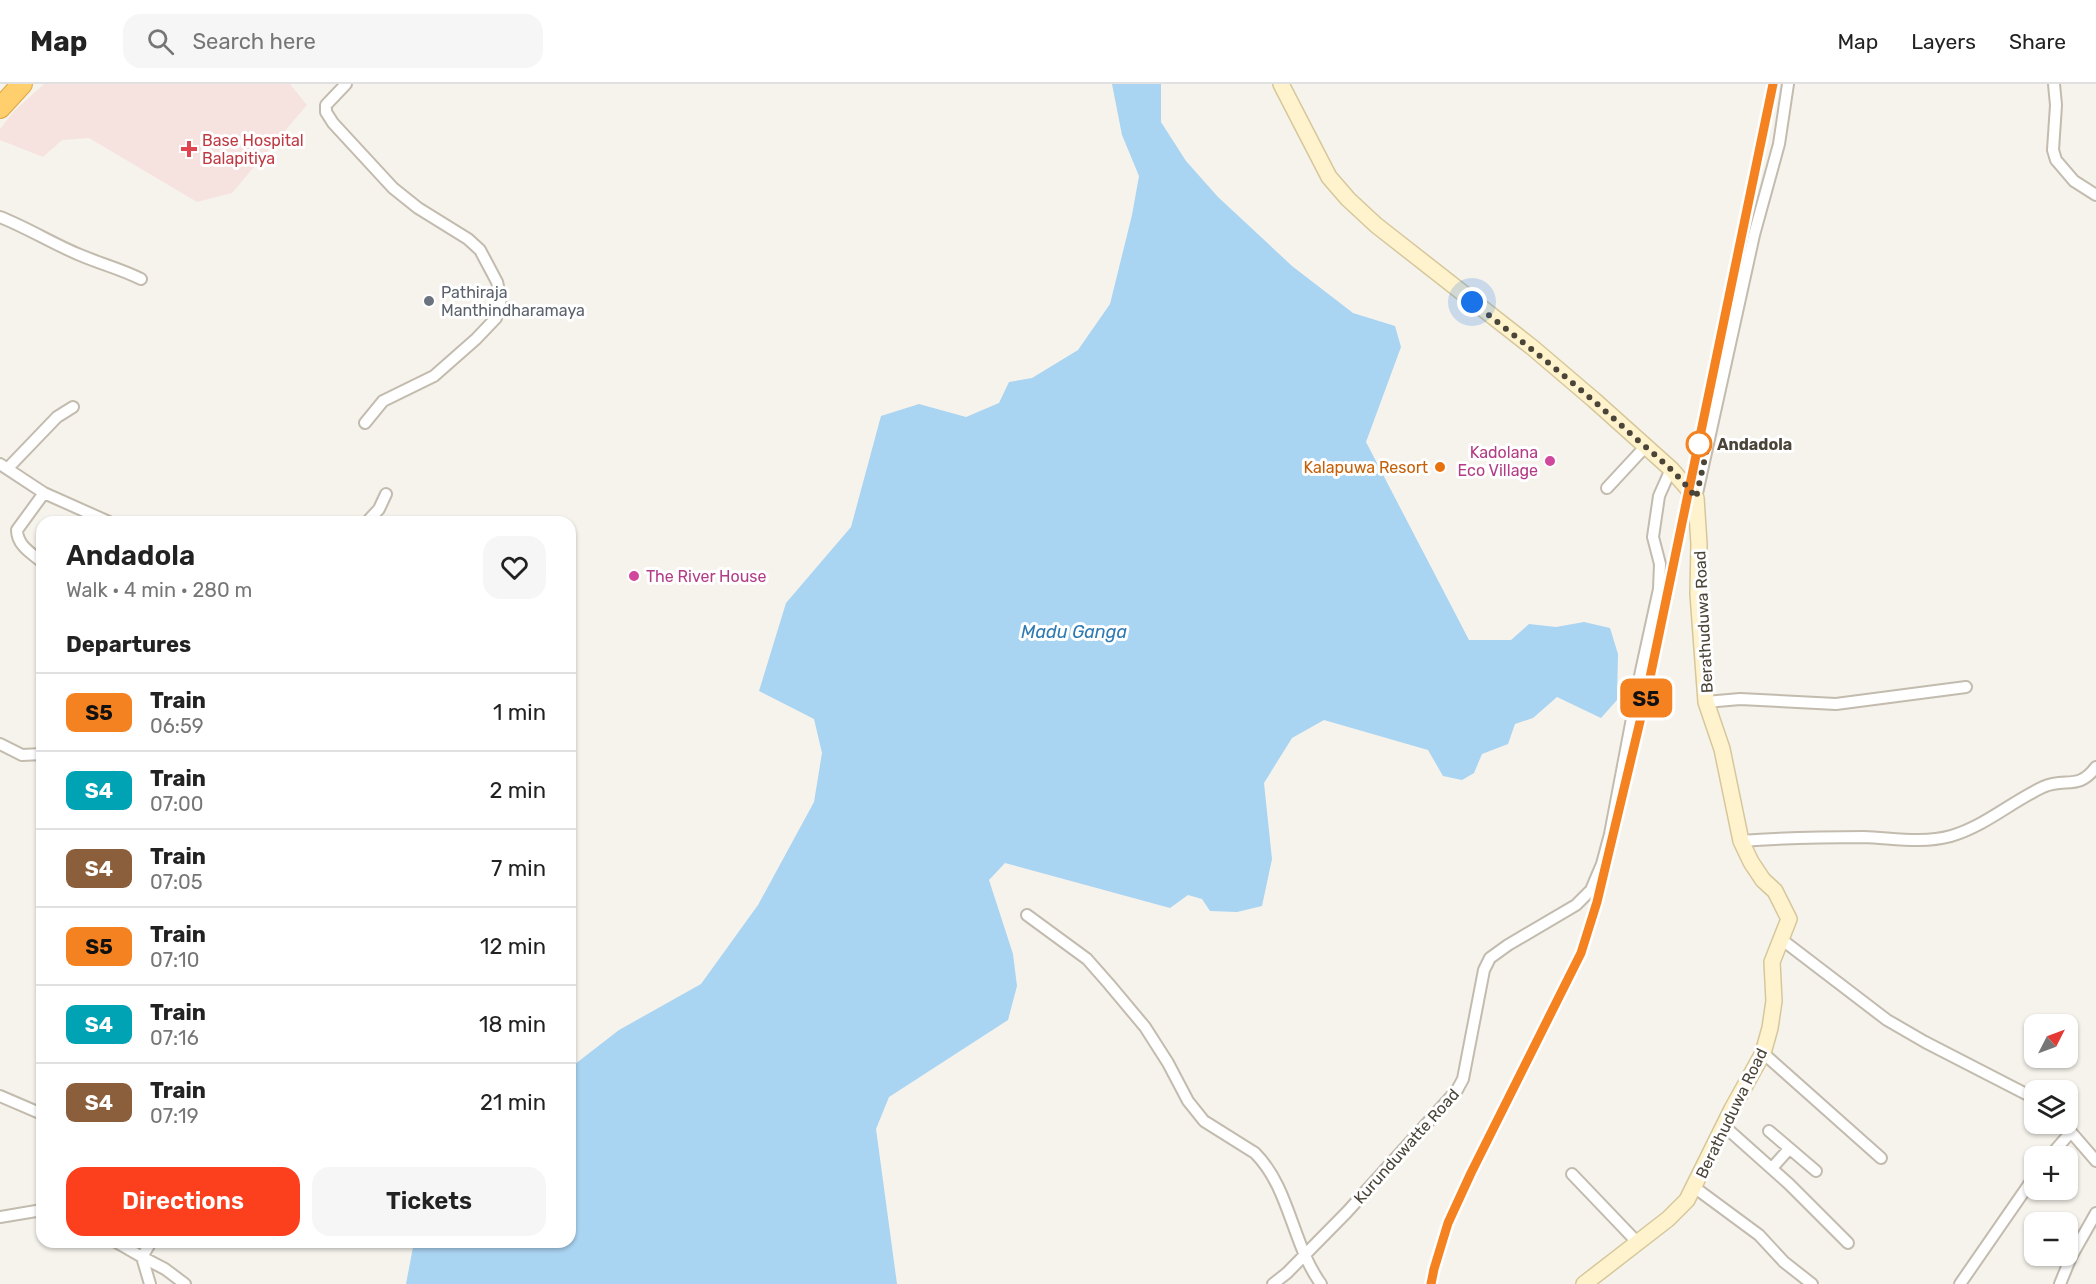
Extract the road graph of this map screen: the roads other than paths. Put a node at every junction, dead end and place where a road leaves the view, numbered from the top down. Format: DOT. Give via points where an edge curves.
graph roads {
  1 [pos="22,84"];
  2 [pos="346,84"];
  3 [pos="1281,84"];
  4 [pos="1788,84"];
  5 [pos="2054,84"];
  6 [pos="0,108"];
  7 [pos="2096,195"];
  8 [pos="0,218"];
  9 [pos="141,279"];
  10 [pos="73,407"];
  11 [pos="365,423"];
  12 [pos="1645,447"];
  13 [pos="4,466"];
  14 [pos="1671,469"];
  15 [pos="1607,488"];
  16 [pos="44,493"];
  17 [pos="386,494"];
  18 [pos="1696,498"];
  19 [pos="96,516"];
  20 [pos="372,516"];
  21 [pos="36,557"];
  22 [pos="1966,687"];
  23 [pos="1706,702"];
  24 [pos="0,744"];
  25 [pos="36,754"];
  26 [pos="2096,767"];
  27 [pos="1741,842"];
  28 [pos="1027,915"];
  29 [pos="1781,939"];
  30 [pos="1763,1053"];
  31 [pos="2024,1093"];
  32 [pos="0,1096"];
  33 [pos="36,1111"];
  34 [pos="1724,1126"];
  35 [pos="1768,1131"];
  36 [pos="2072,1134"];
  37 [pos="1789,1149"];
  38 [pos="1881,1158"];
  39 [pos="2096,1161"];
  40 [pos="1772,1168"];
  41 [pos="1816,1171"];
  42 [pos="1572,1174"];
  43 [pos="1694,1186"];
  44 [pos="2024,1191"];
  45 [pos="36,1211"];
  46 [pos="2096,1213"];
  47 [pos="0,1217"];
  48 [pos="1637,1242"];
  49 [pos="1848,1243"];
  50 [pos="126,1248"];
  51 [pos="147,1248"];
  52 [pos="1305,1255"];
  53 [pos="142,1257"];
  54 [pos="150,1284"];
  55 [pos="184,1284"];
  56 [pos="1273,1284"];
  57 [pos="1321,1284"];
  58 [pos="1584,1284"];
  59 [pos="1812,1284"];
  60 [pos="1960,1284"];
  61 [pos="2060,1284"];
  1 -- 6 [label="highway"];
  2 -- 11 [label="street" via="326,105 333,123 393,188 480,250 497,282 501,299 496,318 476,339 434,376 383,401"];
  3 -- 12 [label="street" via="1329,177 1348,199 1384,232 1533,348"];
  4 -- 18 [label="street" via="1779,144 1754,235"];
  5 -- 7 [label="street" via="2055,160 2074,181"];
  8 -- 9 [label="street"];
  10 -- 13 [label="street"];
  12 -- 14 [label="street"];
  12 -- 15 [label="street"];
  13 -- 16 [label="street"];
  14 -- 18 [label="street"];
  14 -- 52 [label="street, Kurunduwatte Road" via="1659,496 1653,537 1660,564 1659,589 1610,834 1591,891 1576,905 1490,958 1484,970 1463,1079 1457,1090"];
  16 -- 19 [label="street"];
  16 -- 21 [label="street" via="16,530 22,545"];
  17 -- 20 [label="street"];
  18 -- 23 [label="street, Berathuduwa Road"];
  22 -- 23 [label="street" via="1836,704 1740,699"];
  23 -- 27 [label="street, Berathuduwa Road" via="1722,749"];
  24 -- 25 [label="street" via="22,755"];
  26 -- 27 [label="street" via="2080,782 2044,787 1993,818 1944,837"];
  27 -- 29 [label="street, Berathuduwa Road" via="1789,919"];
  28 -- 52 [label="street" via="1087,959 1145,1027 1188,1101 1204,1120 1262,1159"];
  29 -- 30 [label="street, Berathuduwa Road" via="1772,962 1774,1001"];
  29 -- 31 [label="street" via="1887,1020"];
  30 -- 34 [label="street, Berathuduwa Road"];
  30 -- 38 [label="street"];
  32 -- 33 [label="street"];
  34 -- 40 [label="street"];
  34 -- 43 [label="street, Berathuduwa Road"];
  35 -- 37 [label="street"];
  36 -- 39 [label="street"];
  37 -- 40 [label="street"];
  37 -- 41 [label="street"];
  40 -- 49 [label="street"];
  42 -- 48 [label="street"];
  43 -- 48 [label="street, Berathuduwa Road" via="1679,1209"];
  43 -- 59 [label="street" via="1759,1235"];
  44 -- 60 [label="street"];
  45 -- 47 [label="street"];
  46 -- 61 [label="street"];
  48 -- 58 [label="street, Berathuduwa Road"];
  50 -- 53 [label="street"];
  51 -- 53 [label="street"];
  52 -- 56 [label="street, Kurunduwatte Road"];
  52 -- 57 [label="street"];
  53 -- 54 [label="street"];
  53 -- 55 [label="street"];
}
